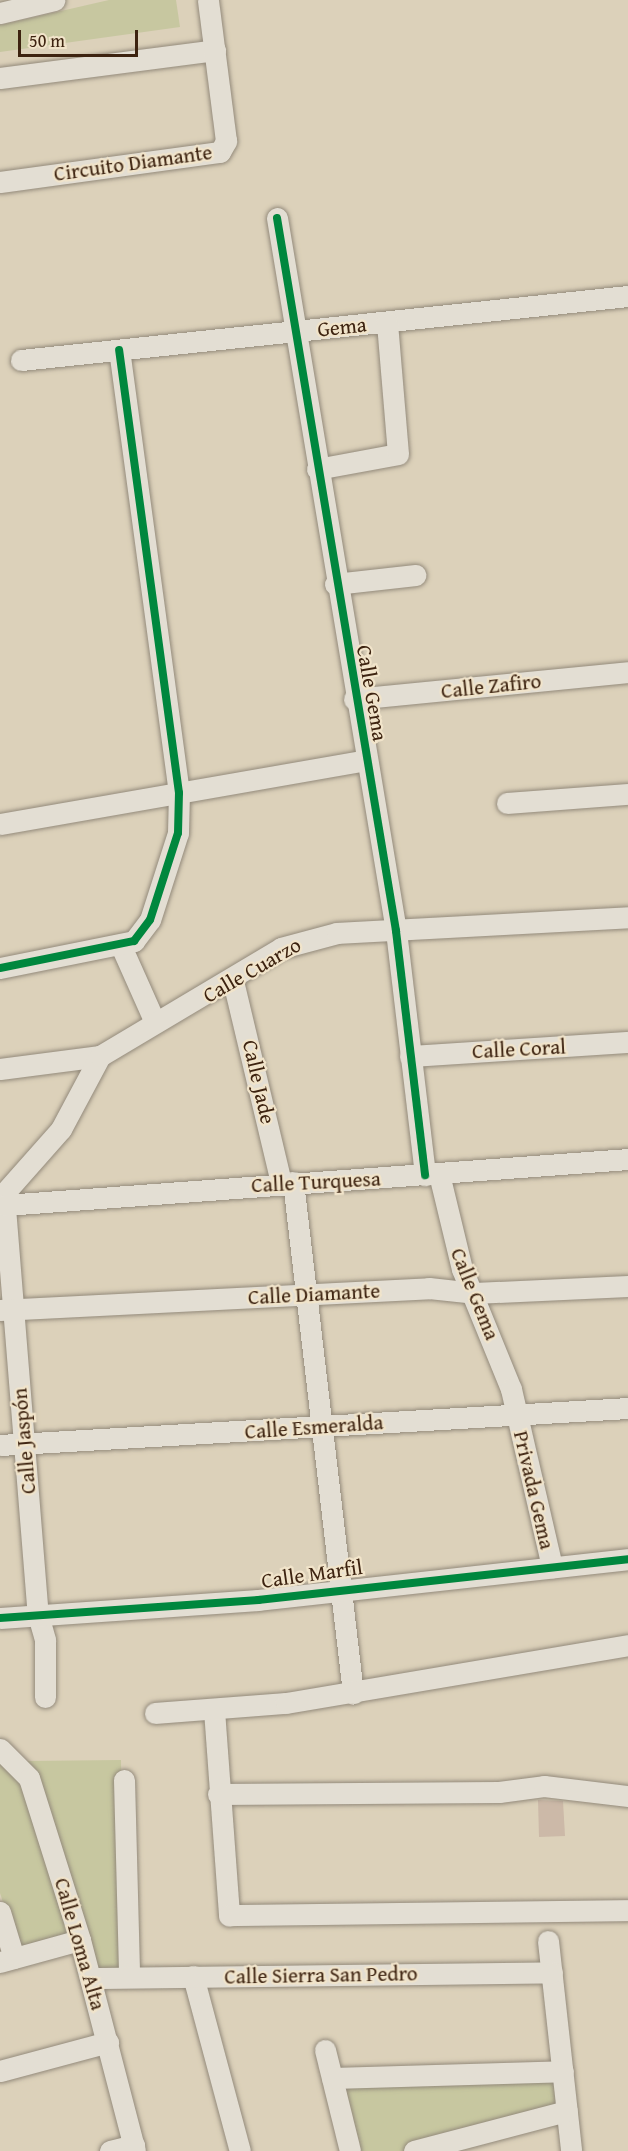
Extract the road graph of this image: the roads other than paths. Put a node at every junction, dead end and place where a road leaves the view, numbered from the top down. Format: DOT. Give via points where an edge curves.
graph roads {
  1 [pos="54,0"];
  2 [pos="208,0"];
  3 [pos="0,13"];
  4 [pos="215,50"];
  5 [pos="0,78"];
  6 [pos="0,182"];
  7 [pos="277,218"];
  8 [pos="628,296"];
  9 [pos="387,322"];
  10 [pos="295,332"];
  11 [pos="119,350"];
  12 [pos="21,360"];
  13 [pos="317,469"];
  14 [pos="415,575"];
  15 [pos="335,584"];
  16 [pos="628,672"];
  17 [pos="354,699"];
  18 [pos="366,760"];
  19 [pos="179,793"];
  20 [pos="628,794"];
  21 [pos="507,803"];
  22 [pos="0,824"];
  23 [pos="628,917"];
  24 [pos="396,931"];
  25 [pos="122,946"];
  26 [pos="0,968"];
  27 [pos="233,981"];
  28 [pos="154,1020"];
  29 [pos="628,1042"];
  30 [pos="100,1056"];
  31 [pos="410,1056"];
  32 [pos="0,1070"];
  33 [pos="628,1159"];
  34 [pos="432,1175"];
  35 [pos="287,1183"];
  36 [pos="3,1199"];
  37 [pos="628,1286"];
  38 [pos="474,1293"];
  39 [pos="308,1294"];
  40 [pos="7,1310"];
  41 [pos="628,1408"];
  42 [pos="516,1412"];
  43 [pos="320,1427"];
  44 [pos="24,1444"];
  45 [pos="0,1445"];
  46 [pos="628,1559"];
  47 [pos="552,1567"];
  48 [pos="340,1587"];
  49 [pos="38,1615"];
  50 [pos="0,1618"];
  51 [pos="628,1645"];
  52 [pos="353,1693"];
  53 [pos="45,1697"];
  54 [pos="214,1710"];
  55 [pos="155,1713"];
  56 [pos="0,1749"];
  57 [pos="124,1780"];
  58 [pos="218,1794"];
  59 [pos="628,1796"];
  60 [pos="628,1910"];
  61 [pos="0,1912"];
  62 [pos="80,1940"];
  63 [pos="548,1941"];
  64 [pos="7,1960"];
  65 [pos="552,1972"];
  66 [pos="193,1976"];
  67 [pos="129,1977"];
  68 [pos="91,1978"];
  69 [pos="108,2042"];
  70 [pos="325,2050"];
  71 [pos="0,2071"];
  72 [pos="563,2071"];
  73 [pos="332,2078"];
  74 [pos="567,2111"];
  75 [pos="135,2148"];
  76 [pos="110,2151"];
  77 [pos="240,2151"];
  78 [pos="350,2151"];
  79 [pos="414,2151"];
  80 [pos="571,2151"];
  1 -- 3 [label="street"];
  2 -- 4 [label="street, Circuito Diamante"];
  4 -- 5 [label="street"];
  4 -- 6 [label="street, Circuito Diamante" via="226,141 220,152"];
  7 -- 10 [label="street, Calle Gema"];
  8 -- 9 [label="street, Gema"];
  9 -- 10 [label="street, Gema"];
  9 -- 13 [label="street" via="398,454"];
  10 -- 11 [label="street, Gema"];
  10 -- 13 [label="street, Calle Gema"];
  11 -- 12 [label="street, Gema"];
  11 -- 19 [label="street"];
  13 -- 15 [label="street, Calle Gema"];
  14 -- 15 [label="street"];
  15 -- 17 [label="street, Calle Gema"];
  16 -- 17 [label="street, Calle Zafiro"];
  17 -- 18 [label="street, Calle Gema"];
  18 -- 19 [label="street"];
  18 -- 24 [label="street, Calle Gema"];
  19 -- 22 [label="street"];
  19 -- 25 [label="street" via="178,832 150,921 134,941"];
  20 -- 21 [label="street"];
  23 -- 24 [label="street, Calle Cuarzo"];
  24 -- 27 [label="street, Calle Cuarzo" via="306,939 254,964"];
  24 -- 31 [label="street, Calle Gema"];
  25 -- 26 [label="street"];
  25 -- 28 [label="street"];
  27 -- 28 [label="street, Calle Cuarzo"];
  27 -- 35 [label="street, Calle Jade"];
  28 -- 30 [label="street, Calle Cuarzo"];
  29 -- 31 [label="street, Calle Coral"];
  30 -- 32 [label="street"];
  30 -- 36 [label="street, Calle Cuarzo" via="61,1129"];
  31 -- 34 [label="street, Calle Gema"];
  33 -- 34 [label="street, Calle Turquesa"];
  34 -- 35 [label="street, Calle Turquesa"];
  34 -- 38 [label="street, Calle Gema"];
  35 -- 36 [label="street, Calle Turquesa"];
  35 -- 39 [label="street, Calle Jade"];
  36 -- 40 [label="street, Calle Jaspón"];
  37 -- 38 [label="street, Calle Diamante"];
  38 -- 39 [label="street, Calle Diamante" via="429,1288"];
  38 -- 42 [label="street, Calle Gema"];
  39 -- 40 [label="street, Calle Diamante"];
  39 -- 43 [label="street, Calle Jade"];
  40 -- 44 [label="street, Calle Jaspón"];
  41 -- 42 [label="street, Calle Esmeralda"];
  42 -- 43 [label="street, Calle Esmeralda"];
  42 -- 47 [label="street, Privada Gema"];
  43 -- 44 [label="street, Calle Esmeralda"];
  43 -- 48 [label="street, Calle Jade"];
  44 -- 45 [label="street, Calle Esmeralda"];
  44 -- 49 [label="street, Calle Jaspón"];
  46 -- 47 [label="street, Calle Marfil"];
  47 -- 48 [label="street, Calle Marfil"];
  48 -- 49 [label="street, Calle Marfil" via="258,1600"];
  48 -- 52 [label="street, Calle Jade"];
  49 -- 50 [label="street, Calle Marfil"];
  49 -- 53 [label="street, Calle Jaspón" via="45,1640"];
  51 -- 52 [label="street"];
  52 -- 54 [label="street"];
  54 -- 55 [label="street"];
  54 -- 58 [label="street"];
  56 -- 62 [label="street, Calle Loma Alta" via="29,1778"];
  57 -- 67 [label="street"];
  58 -- 59 [label="street" via="500,1792 544,1786"];
  58 -- 60 [label="street" via="229,1915"];
  61 -- 64 [label="street"];
  62 -- 64 [label="street"];
  62 -- 68 [label="street, Calle Loma Alta"];
  63 -- 65 [label="street"];
  65 -- 66 [label="street, Calle Sierra San Pedro"];
  65 -- 72 [label="street"];
  66 -- 67 [label="street, Calle Sierra San Pedro"];
  66 -- 77 [label="street"];
  67 -- 68 [label="street, Calle Sierra San Pedro"];
  68 -- 69 [label="street, Calle Loma Alta"];
  69 -- 71 [label="street"];
  69 -- 75 [label="street, Calle Loma Alta"];
  70 -- 73 [label="street"];
  72 -- 73 [label="street"];
  72 -- 74 [label="street"];
  73 -- 78 [label="street"];
  74 -- 79 [label="street"];
  74 -- 80 [label="street"];
  75 -- 76 [label="street"];
}
